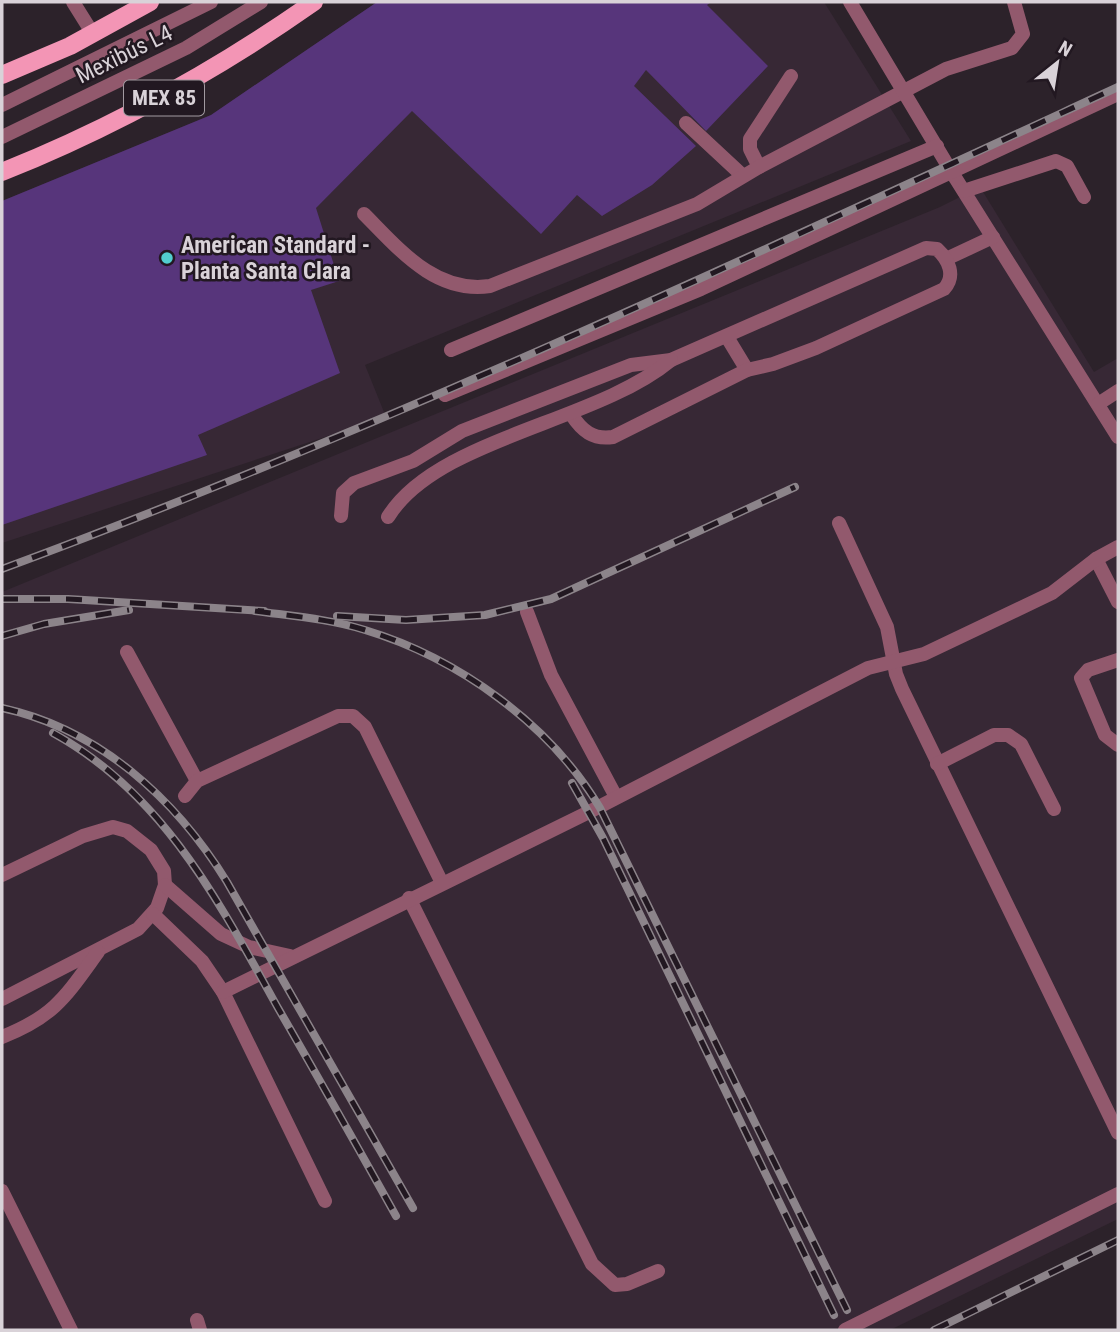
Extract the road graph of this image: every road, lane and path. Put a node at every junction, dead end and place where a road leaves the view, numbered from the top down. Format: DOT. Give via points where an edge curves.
graph roads {
  1 [pos="73,2"];
  2 [pos="150,2"];
  3 [pos="211,2"];
  4 [pos="261,2"];
  5 [pos="314,2"];
  6 [pos="850,2"];
  7 [pos="1014,2"];
  8 [pos="93,34"];
  9 [pos="2,75"];
  10 [pos="791,76"];
  11 [pos="905,90"];
  12 [pos="1118,94"];
  13 [pos="2,105"];
  14 [pos="686,123"];
  15 [pos="2,137"];
  16 [pos="937,146"];
  17 [pos="759,167"];
  18 [pos="951,171"];
  19 [pos="2,172"];
  20 [pos="743,176"];
  21 [pos="964,191"];
  22 [pos="1084,197"];
  23 [pos="364,214"];
  24 [pos="993,237"];
  25 [pos="946,259"];
  26 [pos="726,337"];
  27 [pos="452,351"];
  28 [pos="671,360"];
  29 [pos="747,370"];
  30 [pos="1118,391"];
  31 [pos="445,395"];
  32 [pos="1098,404"];
  33 [pos="571,415"];
  34 [pos="1118,438"];
  35 [pos="430,451"];
  36 [pos="446,465"];
  37 [pos="341,516"];
  38 [pos="388,517"];
  39 [pos="839,523"];
  40 [pos="1118,547"];
  41 [pos="1096,559"];
  42 [pos="1118,602"];
  43 [pos="527,612"];
  44 [pos="127,652"];
  45 [pos="1118,660"];
  46 [pos="893,661"];
  47 [pos="1118,745"];
  48 [pos="937,764"];
  49 [pos="197,782"];
  50 [pos="185,796"];
  51 [pos="615,796"];
  52 [pos="1054,809"];
  53 [pos="2,875"];
  54 [pos="442,883"];
  55 [pos="165,885"];
  56 [pos="409,898"];
  57 [pos="153,914"];
  58 [pos="100,948"];
  59 [pos="290,956"];
  60 [pos="223,992"];
  61 [pos="2,999"];
  62 [pos="2,1037"];
  63 [pos="1118,1133"];
  64 [pos="2,1192"];
  65 [pos="1118,1194"];
  66 [pos="325,1201"];
  67 [pos="658,1271"];
  68 [pos="71,1330"];
  69 [pos="845,1330"];
  1 -- 8 [label="street"];
  2 -- 8 [label="main road"];
  3 -- 13 [label="street, Mexibús L4"];
  4 -- 15 [label="street, Mexibús L4" via="187,48"];
  5 -- 19 [label="main road, MEX 85" via="149,106"];
  6 -- 11 [label="street"];
  7 -- 11 [label="street" via="1023,26 1022,40"];
  8 -- 9 [label="main road"];
  10 -- 17 [label="street" via="750,139"];
  11 -- 16 [label="street"];
  11 -- 17 [label="street"];
  12 -- 18 [label="street"];
  14 -- 20 [label="street"];
  16 -- 18 [label="street"];
  16 -- 27 [label="street"];
  17 -- 20 [label="street"];
  18 -- 21 [label="street"];
  18 -- 31 [label="street" via="701,289"];
  20 -- 23 [label="street" via="697,204 475,288 447,282 413,263"];
  21 -- 22 [label="street" via="1056,161 1067,166"];
  21 -- 24 [label="street"];
  24 -- 25 [label="street"];
  24 -- 32 [label="street"];
  25 -- 26 [label="street" via="937,249 926,248"];
  25 -- 29 [label="street" via="951,274 944,289 816,348"];
  26 -- 28 [label="street"];
  26 -- 29 [label="street"];
  28 -- 33 [label="street" via="633,387"];
  28 -- 35 [label="street" via="631,365 462,431"];
  29 -- 33 [label="street" via="613,437 592,436"];
  30 -- 32 [label="street"];
  32 -- 34 [label="street"];
  33 -- 36 [label="street"];
  35 -- 36 [label="street"];
  35 -- 37 [label="street" via="354,483 343,493"];
  36 -- 38 [label="street"];
  39 -- 46 [label="street" via="887,627"];
  40 -- 41 [label="street"];
  41 -- 42 [label="street"];
  41 -- 46 [label="street" via="1052,593 924,654"];
  43 -- 51 [label="street" via="551,675"];
  44 -- 49 [label="street"];
  45 -- 47 [label="street" via="1088,670 1081,678 1105,735"];
  46 -- 48 [label="street"];
  46 -- 51 [label="street" via="868,668"];
  48 -- 52 [label="street" via="994,736 1008,734 1021,744"];
  48 -- 63 [label="street"];
  49 -- 50 [label="street"];
  49 -- 54 [label="street" via="338,716 353,716 365,727"];
  51 -- 54 [label="street"];
  53 -- 55 [label="street" via="83,836 113,827 127,831 151,850 164,872"];
  54 -- 56 [label="street"];
  55 -- 57 [label="street"];
  55 -- 59 [label="street" via="220,934 249,947"];
  56 -- 59 [label="street"];
  56 -- 67 [label="street" via="592,1264 615,1285"];
  57 -- 58 [label="street" via="138,929"];
  57 -- 60 [label="street" via="202,961"];
  58 -- 61 [label="street"];
  58 -- 62 [label="street" via="55,1009"];
  59 -- 60 [label="street"];
  60 -- 66 [label="street"];
  64 -- 68 [label="street"];
  65 -- 69 [label="street"];
}
